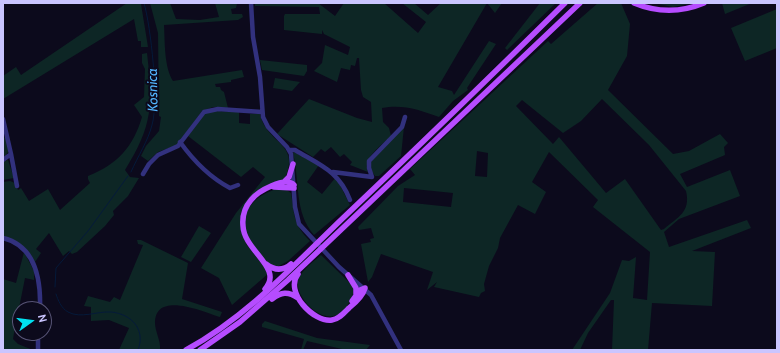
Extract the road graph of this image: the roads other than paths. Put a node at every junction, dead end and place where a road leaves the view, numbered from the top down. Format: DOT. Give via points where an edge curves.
graph roads {
  1 [pos="251,3"];
  2 [pos="565,3"];
  3 [pos="580,3"];
  4 [pos="634,3"];
  5 [pos="646,3"];
  6 [pos="704,3"];
  7 [pos="662,11"];
  8 [pos="262,112"];
  9 [pos="405,117"];
  10 [pos="3,119"];
  11 [pos="180,142"];
  12 [pos="289,150"];
  13 [pos="11,154"];
  14 [pos="3,160"];
  15 [pos="293,164"];
  16 [pos="333,172"];
  17 [pos="143,174"];
  18 [pos="283,183"];
  19 [pos="238,185"];
  20 [pos="17,186"];
  21 [pos="294,186"];
  22 [pos="272,187"];
  23 [pos="350,200"];
  24 [pos="3,238"];
  25 [pos="302,258"];
  26 [pos="308,261"];
  27 [pos="265,263"];
  28 [pos="348,275"];
  29 [pos="365,288"];
  30 [pos="356,294"];
  31 [pos="256,300"];
  32 [pos="40,301"];
  33 [pos="301,301"];
  34 [pos="259,306"];
  35 [pos="348,309"];
  36 [pos="186,350"];
  37 [pos="200,350"];
  38 [pos="401,350"];
  1 -- 8 [label="street"];
  2 -- 25 [label="main road"];
  3 -- 26 [label="main road"];
  4 -- 7 [label="main road"];
  5 -- 7 [label="main road"];
  6 -- 7 [label="main road" via="684,10"];
  8 -- 11 [label="street" via="218,109 204,112"];
  8 -- 12 [label="street" via="268,128"];
  9 -- 16 [label="street" via="402,127 369,161 372,177"];
  10 -- 13 [label="street"];
  11 -- 17 [label="street" via="175,149 158,155"];
  11 -- 19 [label="street" via="218,180 230,188"];
  12 -- 15 [label="street"];
  12 -- 16 [label="street" via="296,150"];
  13 -- 14 [label="street"];
  13 -- 20 [label="street"];
  15 -- 18 [label="main road" via="289,177"];
  15 -- 21 [label="street"];
  16 -- 23 [label="street"];
  18 -- 21 [label="main road" via="289,182"];
  18 -- 22 [label="main road"];
  21 -- 22 [label="main road"];
  21 -- 28 [label="street" via="299,224"];
  22 -- 27 [label="main road" via="263,190 252,199 243,220 247,242"];
  24 -- 32 [label="street" via="18,245 31,258 39,281"];
  25 -- 27 [label="main road" via="280,269 272,268"];
  25 -- 31 [label="main road"];
  26 -- 33 [label="main road" via="294,282 295,292"];
  26 -- 34 [label="main road"];
  27 -- 31 [label="main road" via="270,272 270,280"];
  28 -- 29 [label="street"];
  28 -- 30 [label="main road" via="356,288"];
  29 -- 30 [label="main road"];
  29 -- 35 [label="main road"];
  29 -- 38 [label="street"];
  30 -- 35 [label="main road"];
  31 -- 36 [label="main road" via="218,331"];
  33 -- 34 [label="main road" via="292,294 284,293"];
  33 -- 35 [label="main road" via="314,315 325,320 337,319"];
  34 -- 37 [label="main road"];
}
